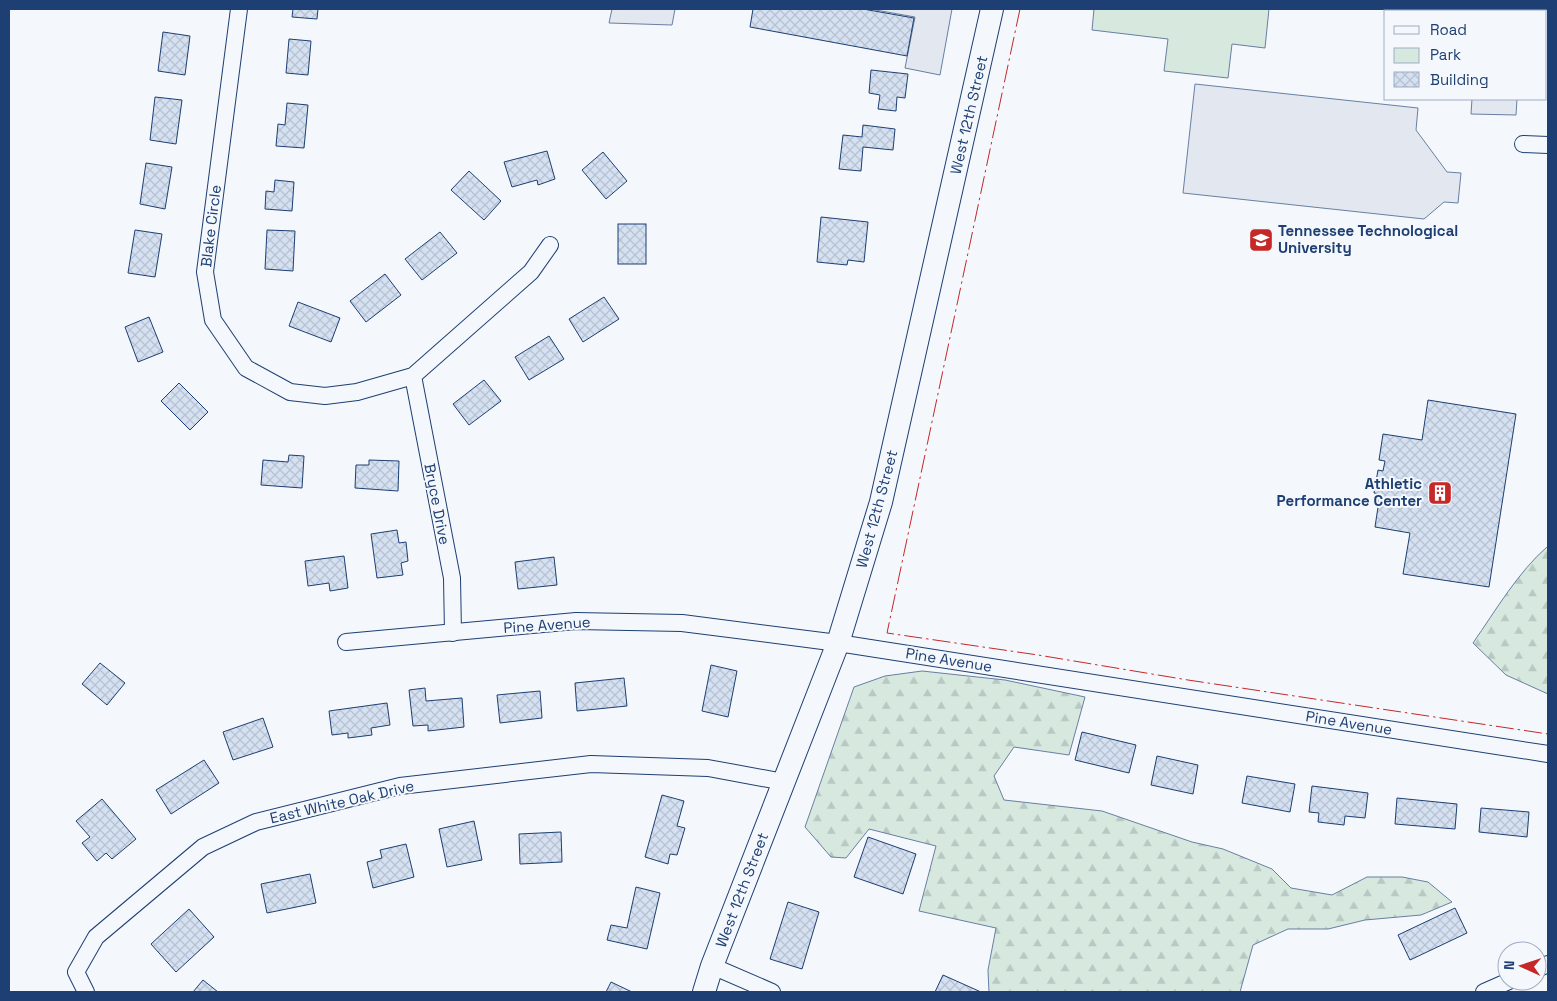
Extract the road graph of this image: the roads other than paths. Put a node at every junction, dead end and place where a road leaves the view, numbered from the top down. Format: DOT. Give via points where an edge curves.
graph roads {
  1 [pos="239,9"];
  2 [pos="992,9"];
  3 [pos="1523,144"];
  4 [pos="1548,145"];
  5 [pos="550,245"];
  6 [pos="413,376"];
  7 [pos="453,634"];
  8 [pos="346,642"];
  9 [pos="838,643"];
  10 [pos="1548,754"];
  11 [pos="784,782"];
  12 [pos="712,966"];
  13 [pos="1497,986"];
  14 [pos="86,992"];
  15 [pos="704,992"];
  16 [pos="772,992"];
  17 [pos="1484,992"];
  1 -- 6 [label="street, Blake Circle" via="205,272 213,320 246,368 290,392 325,396 357,392"];
  2 -- 9 [label="main road, West 12th Street" via="881,502"];
  3 -- 4 [label="street"];
  5 -- 6 [label="street, Blake Circle" via="531,272"];
  6 -- 7 [label="street, Bryce Drive" via="452,578"];
  7 -- 8 [label="street, Pine Avenue"];
  7 -- 9 [label="street, Pine Avenue" via="576,621 682,623"];
  9 -- 10 [label="street, Pine Avenue"];
  9 -- 11 [label="main road, West 12th Street"];
  11 -- 12 [label="main road, West 12th Street"];
  11 -- 14 [label="street, East White Oak Drive" via="708,768 591,764 400,786 256,822 203,847 96,938 76,972"];
  12 -- 15 [label="main road, West 12th Street"];
  12 -- 16 [label="street"];
  13 -- 17 [label="street"];
}
